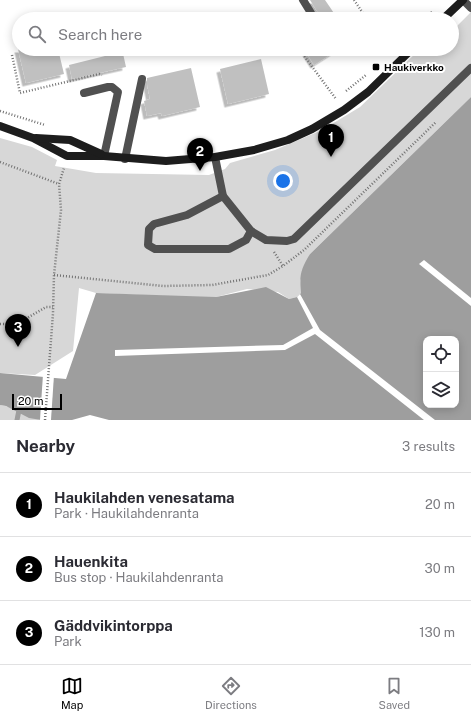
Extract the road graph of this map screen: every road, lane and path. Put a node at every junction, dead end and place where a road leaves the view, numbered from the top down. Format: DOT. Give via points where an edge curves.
graph roads {
  1 [pos="302,0"];
  2 [pos="354,0"];
  3 [pos="463,0"];
  4 [pos="471,8"];
  5 [pos="310,12"];
  6 [pos="362,12"];
  7 [pos="451,12"];
  8 [pos="12,56"];
  9 [pos="304,56"];
  10 [pos="405,56"];
  11 [pos="471,68"];
  12 [pos="370,71"];
  13 [pos="142,79"];
  14 [pos="108,87"];
  15 [pos="84,93"];
  16 [pos="336,99"];
  17 [pos="330,103"];
  18 [pos="0,111"];
  19 [pos="439,118"];
  20 [pos="0,126"];
  21 [pos="52,127"];
  22 [pos="33,138"];
  23 [pos="104,156"];
  24 [pos="215,157"];
  25 [pos="125,158"];
  26 [pos="0,162"];
  27 [pos="65,163"];
  28 [pos="60,184"];
  29 [pos="223,196"];
  30 [pos="251,231"];
  31 [pos="54,275"];
  32 [pos="53,307"];
  33 [pos="0,324"];
  34 [pos="45,420"];
  1 -- 5 [label="lane"];
  2 -- 6 [label="path"];
  3 -- 4 [label="lane"];
  3 -- 7 [label="street"];
  8 -- 14 [label="path" via="20,93 99,74 106,79"];
  9 -- 16 [label="path"];
  10 -- 24 [label="street" via="368,92 312,129 288,140 254,150"];
  11 -- 30 [label="lane" via="294,238 287,241 266,240"];
  12 -- 16 [label="path"];
  13 -- 25 [label="lane"];
  14 -- 15 [label="lane"];
  14 -- 23 [label="lane" via="116,89 118,95"];
  16 -- 17 [label="path"];
  18 -- 21 [label="path"];
  19 -- 31 [label="path" via="304,250 268,275 212,285 170,286"];
  20 -- 22 [label="street"];
  22 -- 23 [label="street" via="70,140"];
  22 -- 23 [label="street" via="67,156"];
  23 -- 25 [label="street"];
  24 -- 25 [label="street" via="166,161"];
  24 -- 29 [label="lane"];
  26 -- 28 [label="path"];
  27 -- 28 [label="path"];
  28 -- 31 [label="path" via="61,210"];
  29 -- 30 [label="lane"];
  29 -- 30 [label="lane" via="187,215 154,224 149,229 148,245 155,249 228,248 246,240"];
  31 -- 32 [label="path"];
  32 -- 33 [label="path" via="46,307 17,324"];
  32 -- 34 [label="path"];
}
